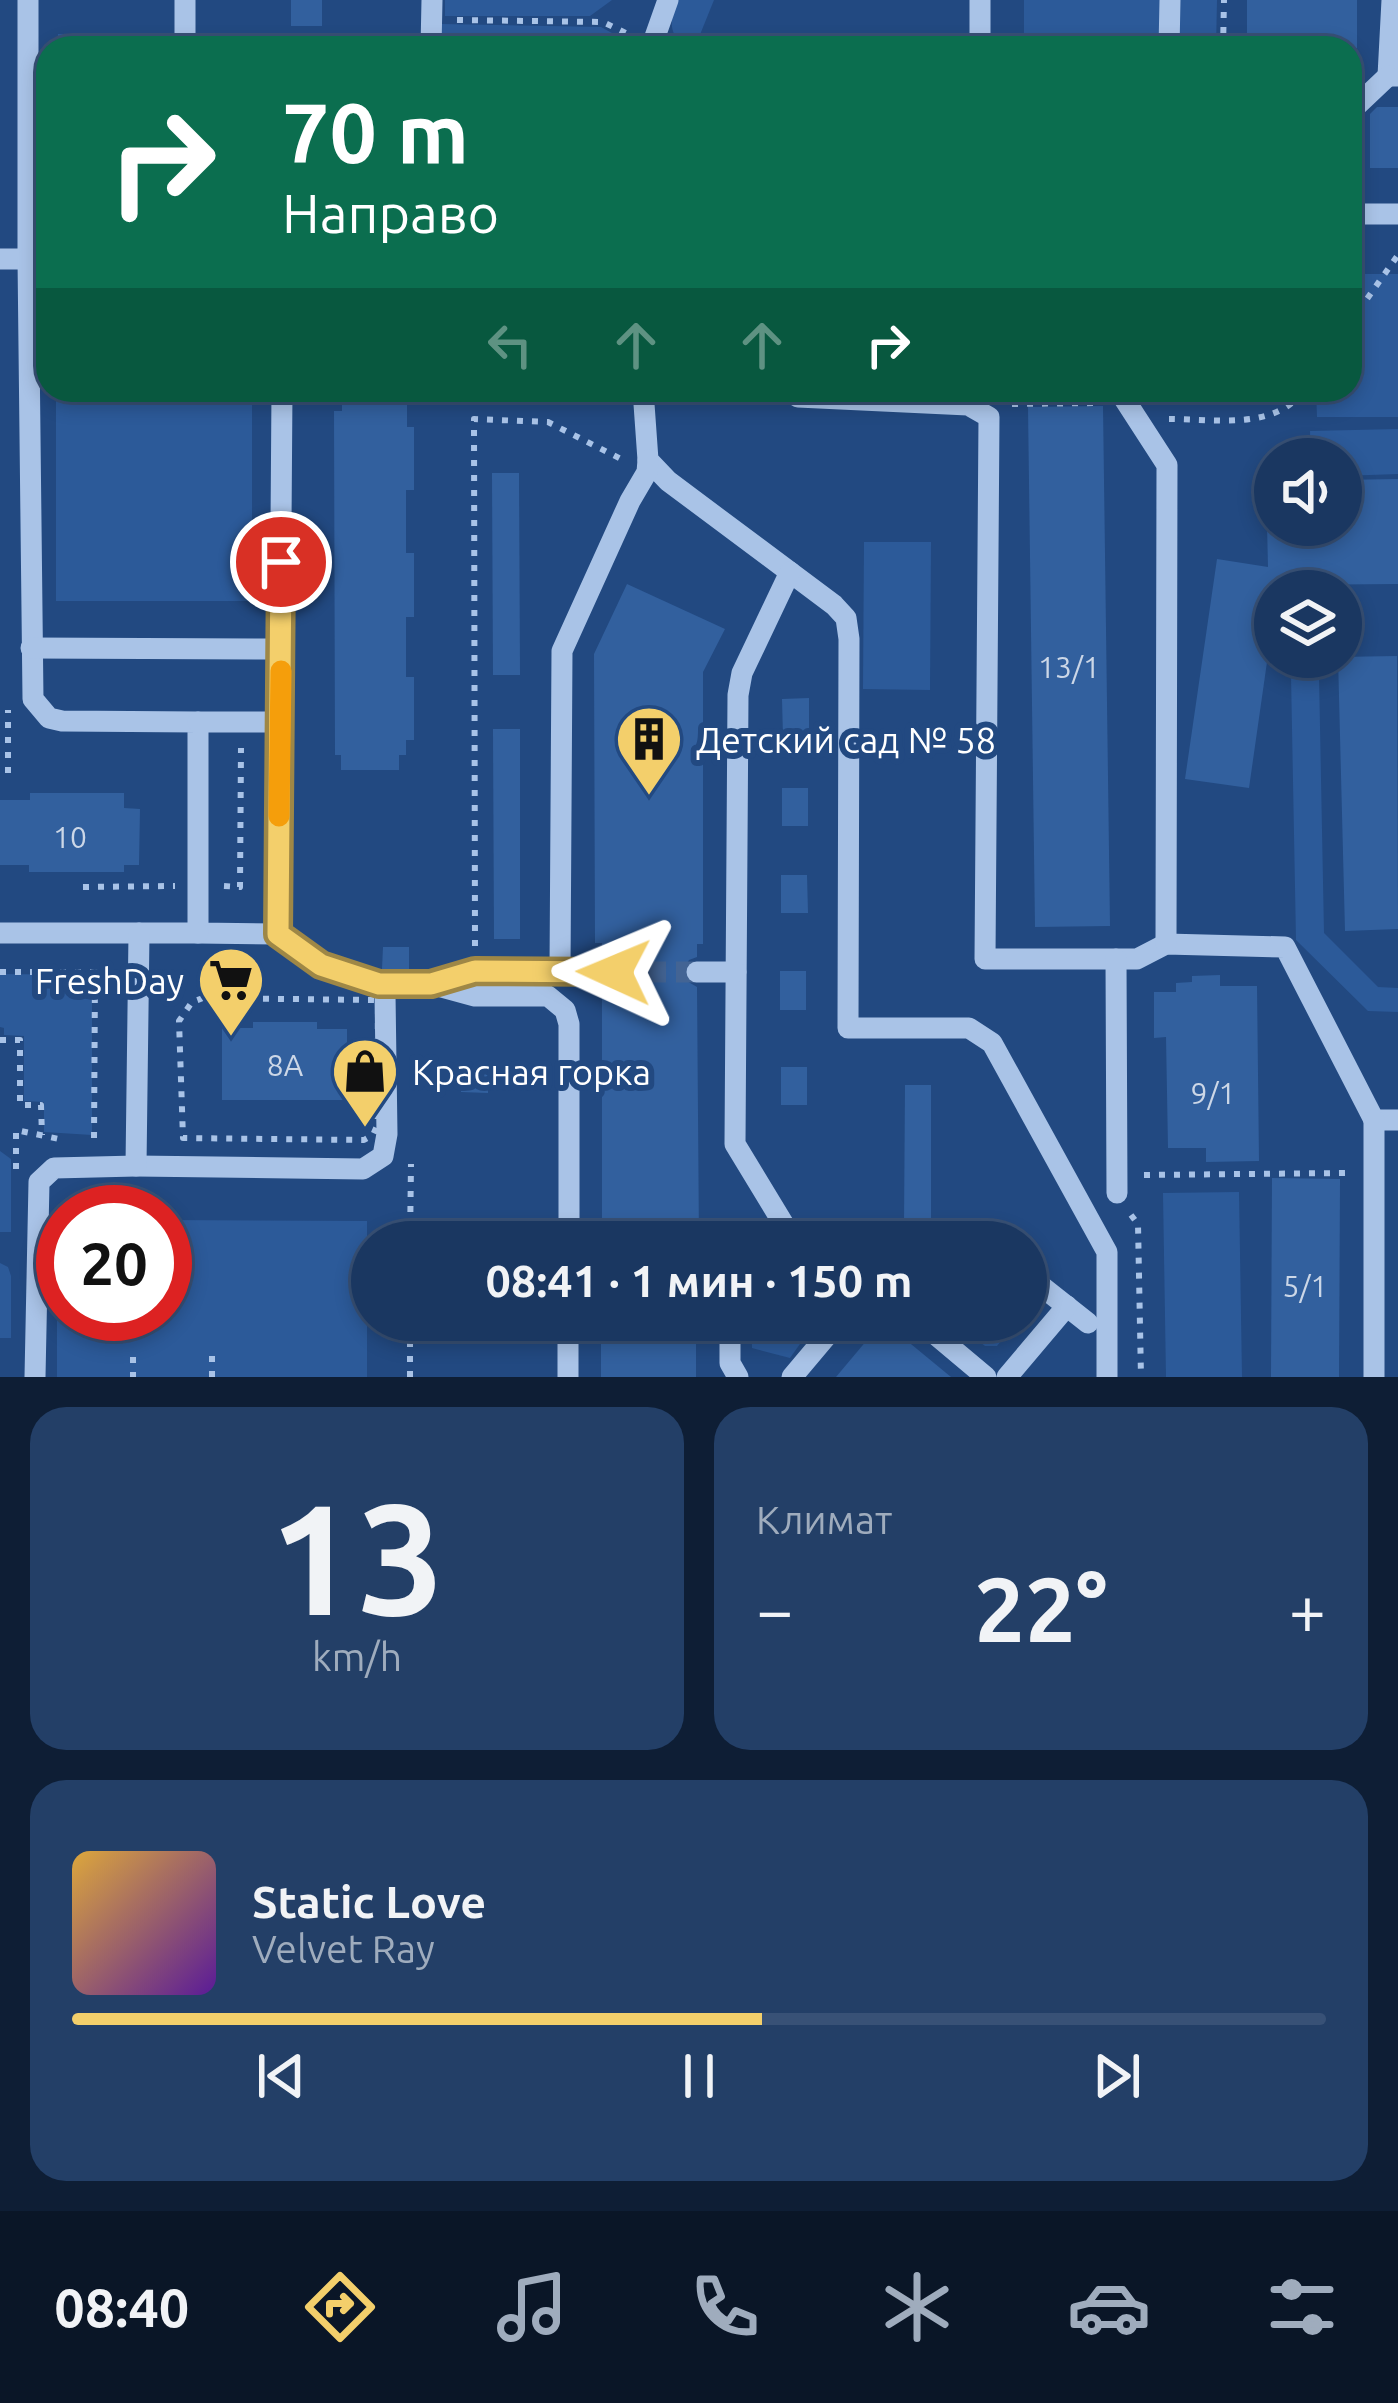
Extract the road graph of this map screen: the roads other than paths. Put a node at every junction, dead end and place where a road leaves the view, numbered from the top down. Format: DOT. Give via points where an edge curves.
graph roads {
  1 [pos="28,0"];
  2 [pos="185,0"];
  3 [pos="668,0"];
  4 [pos="980,0"];
  5 [pos="1170,0"];
  6 [pos="1392,0"];
  7 [pos="184,36"];
  8 [pos="655,36"];
  9 [pos="980,36"];
  10 [pos="1169,36"];
  11 [pos="1393,76"];
  12 [pos="1362,102"];
  13 [pos="1362,214"];
  14 [pos="1398,214"];
  15 [pos="0,259"];
  16 [pos="28,259"];
  17 [pos="282,402"];
  18 [pos="644,402"];
  19 [pos="904,402"];
  20 [pos="1122,402"];
  21 [pos="648,466"];
  22 [pos="790,572"];
  23 [pos="31,648"];
  24 [pos="281,649"];
  25 [pos="198,722"];
  26 [pos="280,722"];
  27 [pos="0,933"];
  28 [pos="139,933"];
  29 [pos="198,933"];
  30 [pos="278,934"];
  31 [pos="1166,944"];
  32 [pos="1116,959"];
  33 [pos="560,971"];
  34 [pos="614,972"];
  35 [pos="698,973"];
  36 [pos="736,973"];
  37 [pos="379,984"];
  38 [pos="431,984"];
  39 [pos="1374,1120"];
  40 [pos="1398,1120"];
  41 [pos="136,1166"];
  42 [pos="1117,1184"];
  43 [pos="568,1221"];
  44 [pos="783,1221"];
  45 [pos="1047,1290"];
  46 [pos="1067,1306"];
  47 [pos="1088,1323"];
  48 [pos="568,1341"];
  49 [pos="730,1341"];
  50 [pos="822,1341"];
  51 [pos="943,1341"];
  52 [pos="35,1377"];
  53 [pos="568,1377"];
  54 [pos="738,1377"];
  55 [pos="792,1377"];
  56 [pos="986,1377"];
  57 [pos="1007,1377"];
  58 [pos="1107,1377"];
  59 [pos="1374,1377"];
  1 -- 16 [label="lane"];
  2 -- 7 [label="lane"];
  3 -- 8 [label="lane"];
  4 -- 9 [label="lane"];
  5 -- 10 [label="lane"];
  6 -- 11 [label="lane"];
  11 -- 12 [label="lane"];
  13 -- 14 [label="lane"];
  15 -- 16 [label="lane"];
  16 -- 23 [label="lane"];
  17 -- 24 [label="lane"];
  18 -- 21 [label="lane"];
  19 -- 32 [label="lane" via="968,405 989,417 985,958"];
  20 -- 31 [label="lane" via="1167,465"];
  21 -- 22 [label="lane"];
  21 -- 33 [label="lane" via="562,651"];
  22 -- 36 [label="lane" via="738,695"];
  22 -- 58 [label="lane" via="846,618 849,639 848,1028 970,1028 992,1043 1107,1252"];
  23 -- 24 [label="lane"];
  23 -- 25 [label="lane" via="33,699 50,718"];
  24 -- 26 [label="lane"];
  25 -- 26 [label="lane"];
  25 -- 29 [label="lane"];
  26 -- 30 [label="lane"];
  27 -- 28 [label="lane"];
  28 -- 29 [label="lane"];
  28 -- 41 [label="lane"];
  29 -- 30 [label="lane"];
  30 -- 37 [label="lane" via="321,965"];
  31 -- 32 [label="lane" via="1138,959"];
  31 -- 39 [label="lane" via="1285,947"];
  32 -- 42 [label="lane"];
  33 -- 34 [label="lane"];
  33 -- 38 [label="lane" via="475,971"];
  35 -- 36 [label="lane"];
  36 -- 44 [label="lane" via="735,1144"];
  37 -- 38 [label="lane"];
  37 -- 41 [label="lane" via="388,1008 387,1146 374,1164"];
  38 -- 43 [label="lane" via="475,996 548,996 566,1010"];
  39 -- 40 [label="lane"];
  39 -- 59 [label="lane"];
  41 -- 52 [label="lane" via="54,1168 39,1182"];
  45 -- 46 [label="lane"];
  46 -- 47 [label="lane"];
  46 -- 57 [label="lane"];
  48 -- 53 [label="lane"];
  49 -- 54 [label="lane"];
  50 -- 55 [label="lane"];
  51 -- 56 [label="lane"];
}
